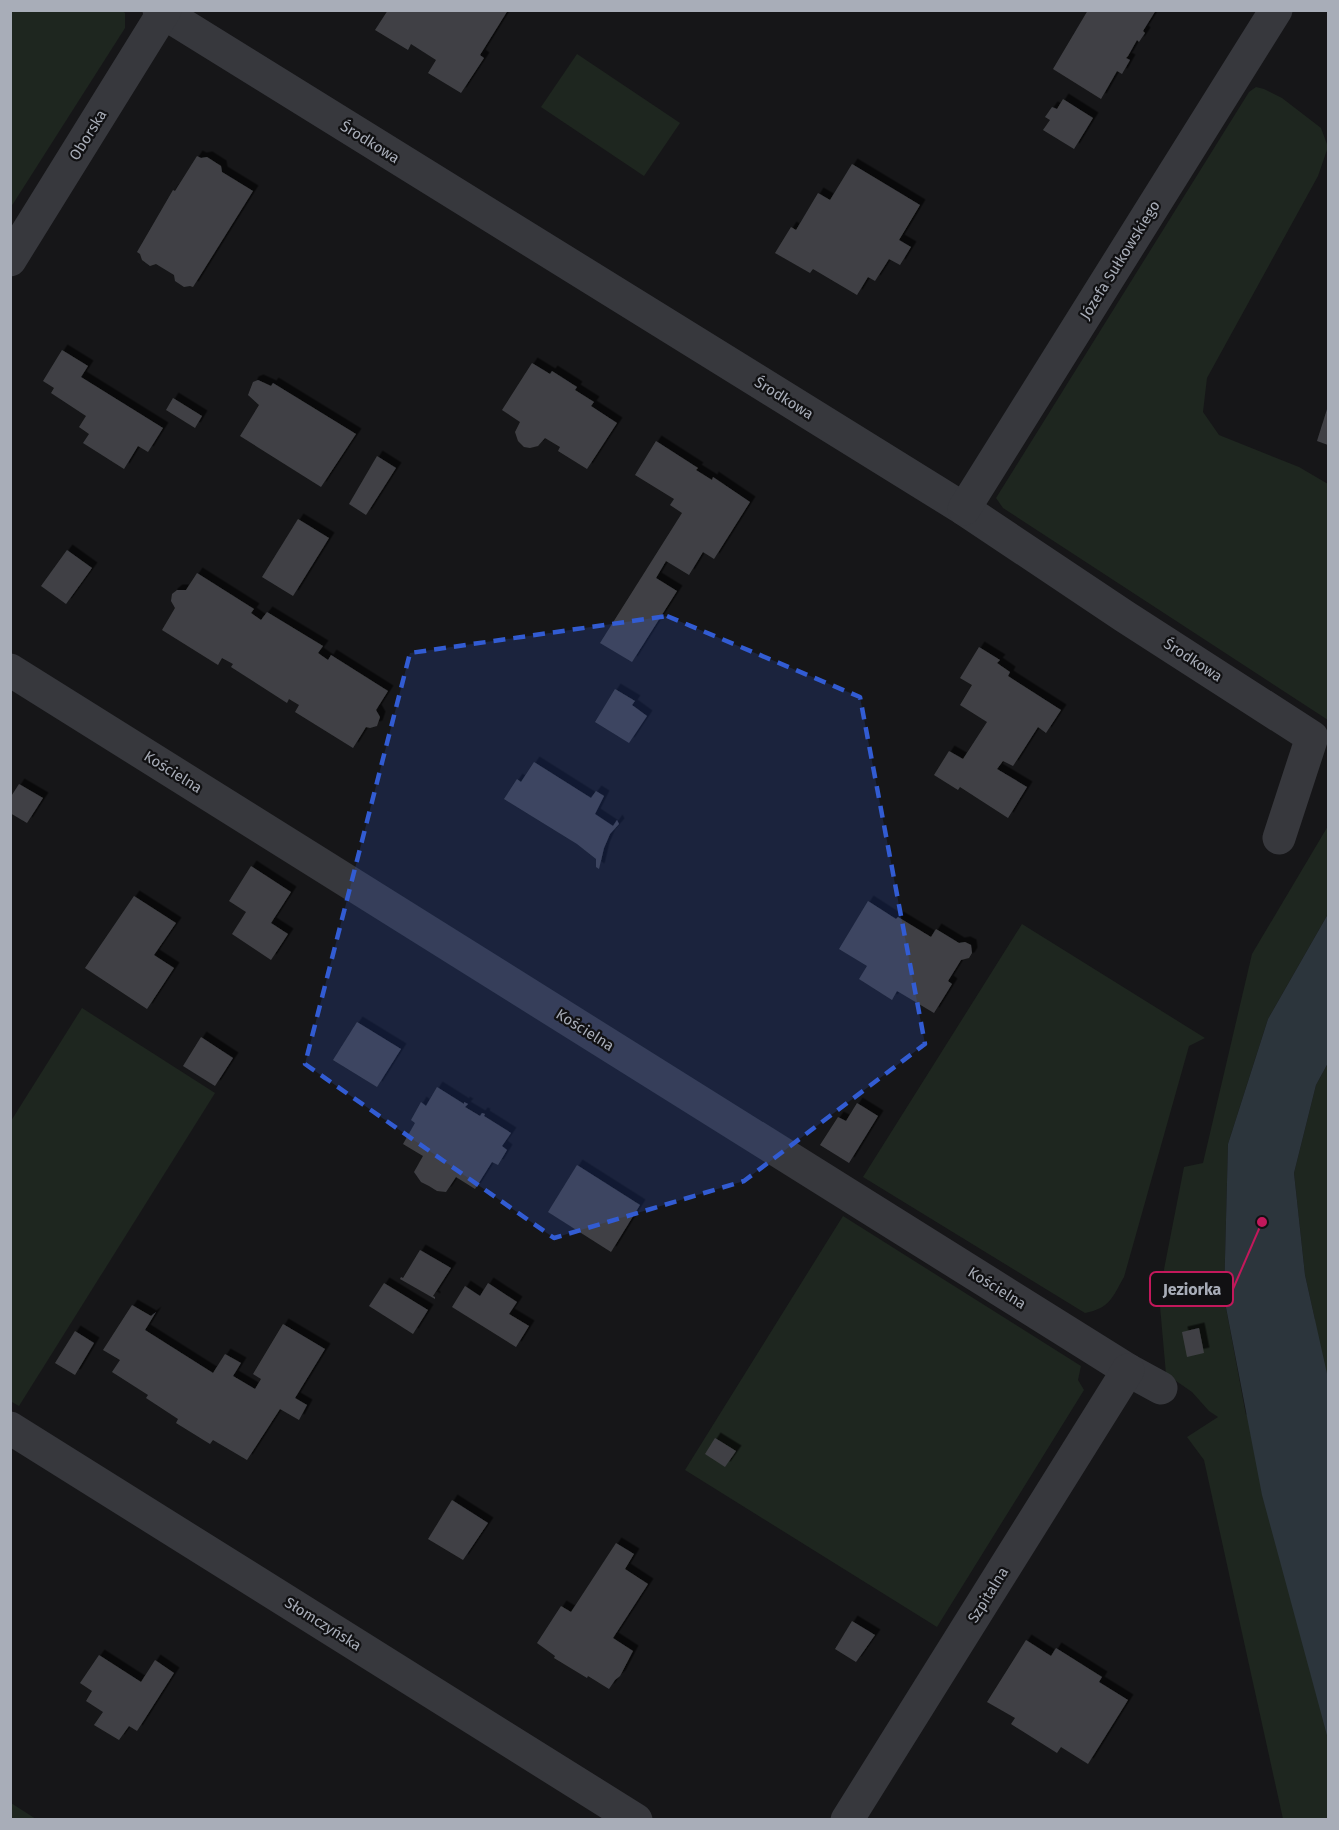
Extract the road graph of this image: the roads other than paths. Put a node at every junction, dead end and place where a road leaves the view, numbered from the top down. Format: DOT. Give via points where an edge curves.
graph roads {
  1 [pos="1276,10"];
  2 [pos="163,12"];
  3 [pos="10,260"];
  4 [pos="964,509"];
  5 [pos="10,670"];
  6 [pos="1279,838"];
  7 [pos="1128,1370"];
  8 [pos="1161,1388"];
  9 [pos="10,1428"];
  10 [pos="636,1820"];
  11 [pos="847,1820"];
  1 -- 4 [label="street, Józefa Sułkowskiego"];
  2 -- 3 [label="street, Oborska"];
  2 -- 4 [label="street, Środkowa"];
  4 -- 6 [label="street, Środkowa" via="1312,737"];
  5 -- 7 [label="street, Kościelna"];
  7 -- 8 [label="street, Kościelna"];
  7 -- 11 [label="street, Szpitalna"];
  9 -- 10 [label="street, Słomczyńska"];
}
